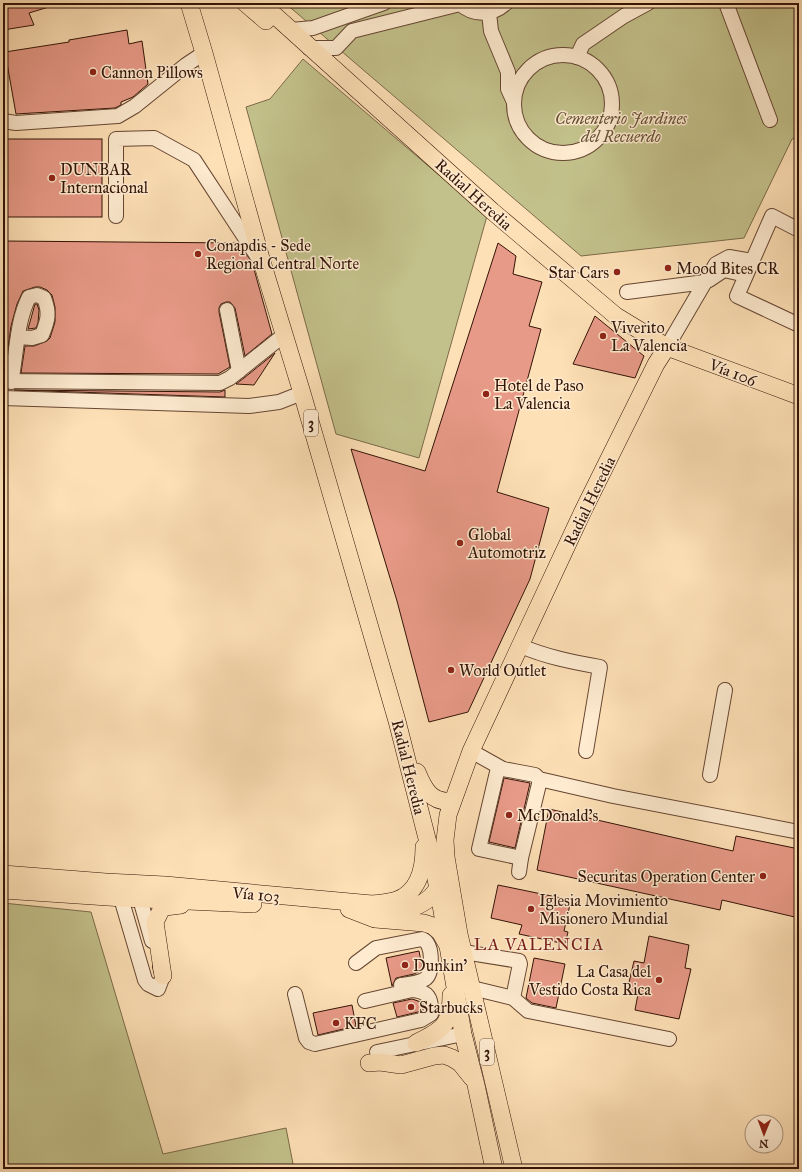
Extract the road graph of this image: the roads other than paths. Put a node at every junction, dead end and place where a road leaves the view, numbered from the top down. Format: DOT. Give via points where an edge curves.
graph roads {
  1 [pos="189,3"];
  2 [pos="195,3"];
  3 [pos="245,3"];
  4 [pos="261,3"];
  5 [pos="384,3"];
  6 [pos="506,3"];
  7 [pos="726,3"];
  8 [pos="459,4"];
  9 [pos="642,5"];
  10 [pos="489,13"];
  11 [pos="345,17"];
  12 [pos="291,30"];
  13 [pos="352,31"];
  14 [pos="309,48"];
  15 [pos="204,53"];
  16 [pos="577,57"];
  17 [pos="513,101"];
  18 [pos="770,120"];
  19 [pos="3,121"];
  20 [pos="486,205"];
  21 [pos="116,216"];
  22 [pos="799,230"];
  23 [pos="752,261"];
  24 [pos="262,262"];
  25 [pos="746,275"];
  26 [pos="705,282"];
  27 [pos="627,292"];
  28 [pos="227,310"];
  29 [pos="799,326"];
  30 [pos="284,335"];
  31 [pos="18,337"];
  32 [pos="667,347"];
  33 [pos="239,371"];
  34 [pos="7,381"];
  35 [pos="302,392"];
  36 [pos="799,396"];
  37 [pos="3,398"];
  38 [pos="521,646"];
  39 [pos="725,690"];
  40 [pos="397,721"];
  41 [pos="471,751"];
  42 [pos="586,751"];
  43 [pos="503,769"];
  44 [pos="710,775"];
  45 [pos="539,779"];
  46 [pos="417,799"];
  47 [pos="452,801"];
  48 [pos="799,832"];
  49 [pos="446,856"];
  50 [pos="3,874"];
  51 [pos="3,881"];
  52 [pos="106,882"];
  53 [pos="165,885"];
  54 [pos="438,889"];
  55 [pos="3,890"];
  56 [pos="132,896"];
  57 [pos="274,905"];
  58 [pos="349,908"];
  59 [pos="448,946"];
  60 [pos="464,952"];
  61 [pos="356,962"];
  62 [pos="452,968"];
  63 [pos="163,976"];
  64 [pos="472,988"];
  65 [pos="295,994"];
  66 [pos="513,998"];
  67 [pos="463,1034"];
  68 [pos="669,1039"];
  69 [pos="416,1043"];
  70 [pos="373,1058"];
  71 [pos="476,1085"];
  72 [pos="494,1169"];
  73 [pos="504,1169"];
  74 [pos="514,1169"];
  1 -- 15 [label="main road, Radial Heredia / 3"];
  2 -- 15 [label="main road"];
  3 -- 20 [label="main road" via="430,164"];
  4 -- 12 [label="main road, Radial Heredia"];
  5 -- 11 [label="lane"];
  6 -- 10 [label="lane"];
  7 -- 18 [label="lane"];
  8 -- 10 [label="lane" via="468,10"];
  8 -- 13 [label="lane"];
  9 -- 16 [label="lane" via="583,44"];
  10 -- 17 [label="lane" via="491,31 508,72 508,89"];
  11 -- 12 [label="lane" via="313,28"];
  11 -- 13 [label="lane"];
  12 -- 14 [label="main road, Radial Heredia"];
  13 -- 14 [label="lane" via="336,48"];
  14 -- 20 [label="main road, Radial Heredia"];
  15 -- 19 [label="lane" via="118,116 16,123"];
  15 -- 24 [label="main road, Radial Heredia / 3"];
  16 -- 17 [label="lane" via="548,57 534,64 516,87"];
  16 -- 17 [label="lane" via="598,69 606,78 611,90 612,114 608,126 592,144 575,152 556,153 544,150 525,136 518,125"];
  20 -- 32 [label="main road, Radial Heredia" via="616,316"];
  21 -- 24 [label="lane" via="116,139 154,138 194,160"];
  22 -- 23 [label="lane" via="772,216"];
  23 -- 25 [label="lane"];
  23 -- 26 [label="lane" via="730,257 716,264"];
  24 -- 30 [label="main road, Radial Heredia / 3"];
  25 -- 26 [label="lane" via="724,270"];
  25 -- 29 [label="lane" via="737,296"];
  26 -- 27 [label="lane"];
  26 -- 32 [label="lane"];
  28 -- 33 [label="lane"];
  30 -- 33 [label="lane"];
  30 -- 35 [label="main road, Radial Heredia / 3"];
  31 -- 34 [label="lane"];
  32 -- 36 [label="main road, Vía 106"];
  32 -- 38 [label="main road, Radial Heredia / 3" via="656,364 583,511"];
  33 -- 34 [label="lane" via="220,383"];
  35 -- 37 [label="lane" via="279,402 249,406"];
  35 -- 40 [label="main road, Radial Heredia / 3"];
  38 -- 41 [label="main road, Radial Heredia / 3"];
  38 -- 42 [label="lane" via="537,653 600,668"];
  39 -- 44 [label="lane"];
  40 -- 46 [label="main road, Radial Heredia / 3"];
  40 -- 47 [label="main road" via="427,792 439,800"];
  41 -- 43 [label="lane"];
  41 -- 47 [label="main road, Radial Heredia / 3"];
  43 -- 45 [label="lane" via="535,775"];
  43 -- 45 [label="lane" via="497,772 479,849 520,865"];
  45 -- 48 [label="lane"];
  46 -- 53 [label="main road, Vía 103" via="424,845 422,869 413,888 398,900 372,904"];
  46 -- 54 [label="main road, Radial Heredia / 3"];
  47 -- 49 [label="main road, Radial Heredia / 3" via="446,829"];
  49 -- 54 [label="main road" via="444,875"];
  49 -- 60 [label="main road, Radial Heredia / 3"];
  50 -- 52 [label="main road, Vía 103"];
  51 -- 52 [label="main road" via="78,887"];
  52 -- 53 [label="main road, Vía 103"];
  52 -- 56 [label="main road"];
  53 -- 56 [label="main road" via="148,886"];
  54 -- 58 [label="main road, Vía 103" via="427,900 401,912"];
  54 -- 59 [label="main road, Radial Heredia / 3"];
  55 -- 56 [label="main road, Vía 103"];
  56 -- 57 [label="main road, Vía 103"];
  56 -- 63 [label="lane" via="123,905 145,980 158,989"];
  57 -- 58 [label="main road, Vía 103"];
  57 -- 63 [label="main road" via="165,906 155,922"];
  58 -- 59 [label="main road" via="375,919 433,926"];
  59 -- 62 [label="main road, Radial Heredia / 3"];
  60 -- 64 [label="main road, Radial Heredia / 3"];
  60 -- 66 [label="lane" via="519,961"];
  61 -- 65 [label="lane" via="376,948 422,939 430,950 429,975 424,979 364,998 418,990 431,1000 431,1014 421,1020 315,1044 306,1038"];
  62 -- 67 [label="main road, Radial Heredia / 3"];
  62 -- 69 [label="main road" via="451,1006 446,1022 441,1029"];
  64 -- 66 [label="lane"];
  64 -- 74 [label="main road, Radial Heredia / 3"];
  66 -- 68 [label="lane" via="528,1011"];
  67 -- 69 [label="lane"];
  67 -- 71 [label="main road, Radial Heredia / 3"];
  67 -- 73 [label="main road" via="473,1040 475,1045"];
  69 -- 70 [label="lane"];
  70 -- 71 [label="main road" via="380,1062 402,1065 444,1055 460,1063"];
  71 -- 72 [label="main road, Radial Heredia / 3"];
}
